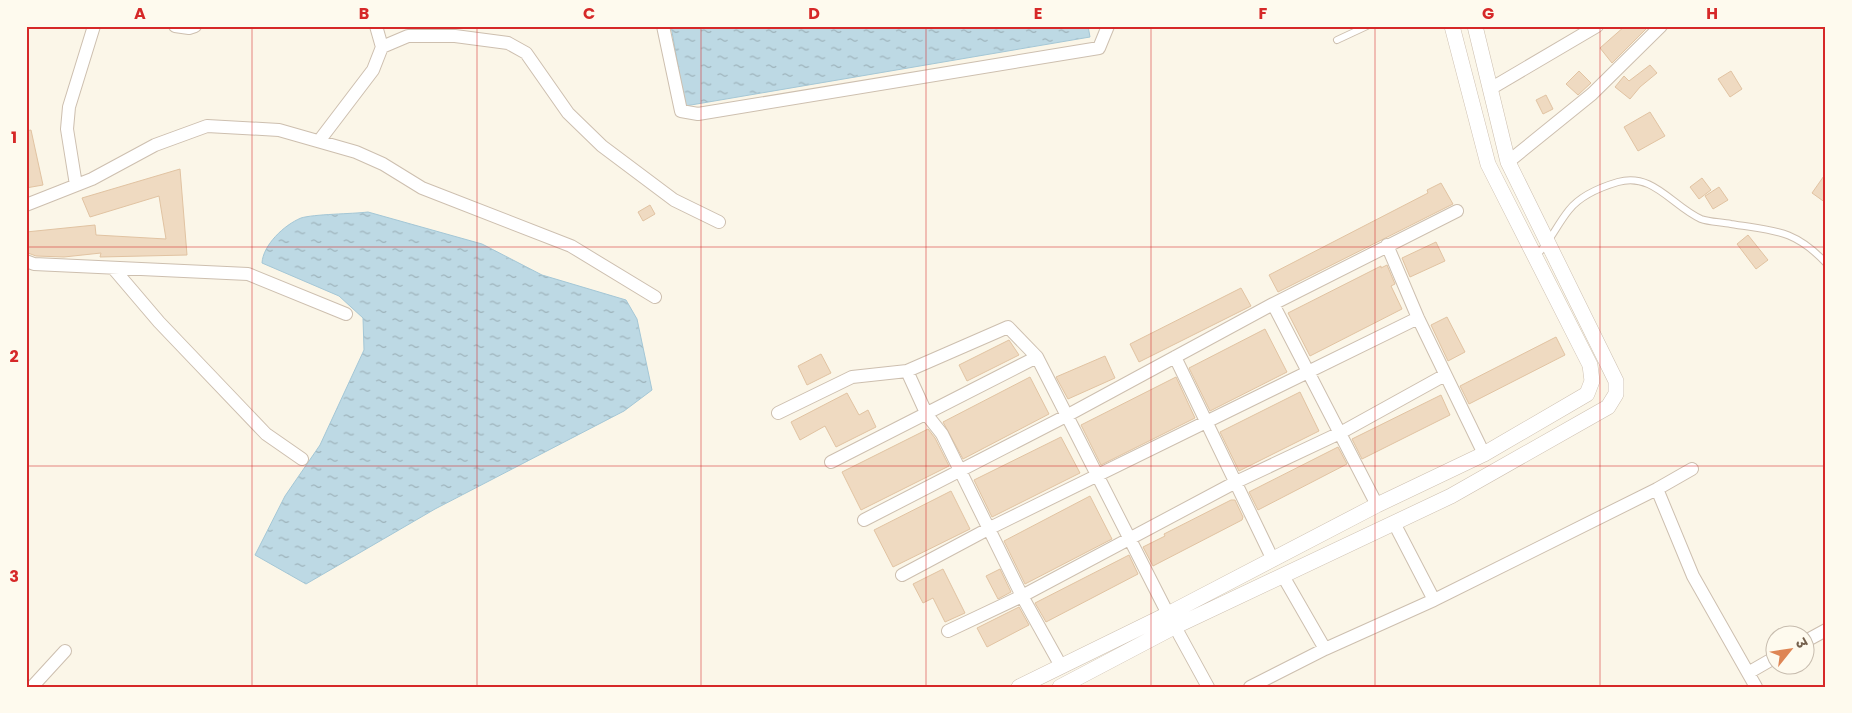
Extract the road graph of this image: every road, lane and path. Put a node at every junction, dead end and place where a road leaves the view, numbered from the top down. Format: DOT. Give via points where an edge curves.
graph roads {
  1 [pos="94,26"];
  2 [pos="175,26"];
  3 [pos="195,26"];
  4 [pos="376,26"];
  5 [pos="663,26"];
  6 [pos="1108,26"];
  7 [pos="1367,26"];
  8 [pos="1452,26"];
  9 [pos="1475,26"];
  10 [pos="1597,26"];
  11 [pos="1661,26"];
  12 [pos="1336,40"];
  13 [pos="382,47"];
  14 [pos="1490,89"];
  15 [pos="319,141"];
  16 [pos="1508,162"];
  17 [pos="76,185"];
  18 [pos="26,205"];
  19 [pos="1457,211"];
  20 [pos="719,222"];
  21 [pos="1548,244"];
  22 [pos="1387,245"];
  23 [pos="1535,256"];
  24 [pos="26,261"];
  25 [pos="1826,263"];
  26 [pos="113,268"];
  27 [pos="655,297"];
  28 [pos="1273,304"];
  29 [pos="346,314"];
  30 [pos="1418,318"];
  31 [pos="1175,357"];
  32 [pos="1037,358"];
  33 [pos="907,371"];
  34 [pos="1307,371"];
  35 [pos="1446,376"];
  36 [pos="778,413"];
  37 [pos="927,414"];
  38 [pos="1068,415"];
  39 [pos="1205,424"];
  40 [pos="1342,432"];
  41 [pos="1484,454"];
  42 [pos="302,459"];
  43 [pos="830,462"];
  44 [pos="961,469"];
  45 [pos="1692,469"];
  46 [pos="1098,475"];
  47 [pos="1236,482"];
  48 [pos="1657,489"];
  49 [pos="1377,505"];
  50 [pos="864,520"];
  51 [pos="1394,523"];
  52 [pos="990,528"];
  53 [pos="1129,538"];
  54 [pos="1273,560"];
  55 [pos="902,575"];
  56 [pos="1283,576"];
  57 [pos="1022,596"];
  58 [pos="1434,600"];
  59 [pos="1171,621"];
  60 [pos="1826,630"];
  61 [pos="948,631"];
  62 [pos="1814,637"];
  63 [pos="1325,649"];
  64 [pos="65,651"];
  65 [pos="1764,664"];
  66 [pos="1061,666"];
  67 [pos="1748,673"];
  68 [pos="32,687"];
  69 [pos="1019,687"];
  70 [pos="1060,687"];
  71 [pos="1208,687"];
  72 [pos="1250,687"];
  73 [pos="1756,687"];
  1 -- 17 [label="street" via="70,107 67,129"];
  2 -- 3 [label="street"];
  4 -- 13 [label="street"];
  5 -- 6 [label="street" via="681,111 698,114 1099,48"];
  7 -- 12 [label="lane"];
  8 -- 23 [label="street" via="1488,164"];
  9 -- 14 [label="street"];
  10 -- 14 [label="street"];
  11 -- 16 [label="street" via="1592,94"];
  13 -- 15 [label="street" via="373,70"];
  13 -- 20 [label="street" via="408,36 455,36 508,43 526,53 568,113 602,146 674,200"];
  14 -- 16 [label="street"];
  15 -- 17 [label="street" via="279,130 207,126 155,145"];
  15 -- 27 [label="street" via="383,164 422,188 570,246"];
  16 -- 21 [label="street"];
  17 -- 18 [label="street"];
  19 -- 22 [label="street"];
  21 -- 23 [label="lane"];
  21 -- 25 [label="lane" via="1580,198 1618,182 1635,180 1653,185 1702,219 1778,232 1799,239"];
  21 -- 51 [label="street" via="1616,380 1616,394 1608,407 1451,496"];
  22 -- 28 [label="street"];
  22 -- 30 [label="street"];
  23 -- 41 [label="street" via="1590,365 1592,381 1587,394"];
  24 -- 26 [label="street"];
  26 -- 29 [label="street" via="248,274"];
  26 -- 42 [label="street" via="159,322 266,434"];
  28 -- 31 [label="street"];
  28 -- 34 [label="street"];
  30 -- 34 [label="street"];
  30 -- 35 [label="street"];
  31 -- 38 [label="street"];
  31 -- 39 [label="street"];
  32 -- 33 [label="street" via="1008,327"];
  32 -- 37 [label="street"];
  32 -- 38 [label="street"];
  33 -- 36 [label="street" via="852,377"];
  33 -- 37 [label="street"];
  34 -- 39 [label="street"];
  34 -- 40 [label="street"];
  35 -- 40 [label="street"];
  35 -- 41 [label="street"];
  37 -- 43 [label="street"];
  37 -- 44 [label="street"];
  38 -- 44 [label="street"];
  38 -- 46 [label="street"];
  39 -- 46 [label="street"];
  39 -- 47 [label="street"];
  40 -- 47 [label="street"];
  40 -- 49 [label="street"];
  41 -- 49 [label="street"];
  44 -- 50 [label="street"];
  44 -- 52 [label="street"];
  45 -- 48 [label="street"];
  46 -- 52 [label="street"];
  46 -- 53 [label="street"];
  47 -- 53 [label="street"];
  47 -- 54 [label="street"];
  48 -- 58 [label="street"];
  48 -- 67 [label="street" via="1693,576"];
  49 -- 54 [label="street"];
  51 -- 56 [label="street"];
  51 -- 58 [label="street"];
  52 -- 55 [label="street"];
  52 -- 57 [label="street"];
  53 -- 57 [label="street"];
  53 -- 59 [label="street"];
  54 -- 59 [label="street"];
  56 -- 59 [label="street"];
  56 -- 63 [label="street"];
  57 -- 61 [label="street"];
  57 -- 66 [label="street"];
  58 -- 63 [label="street"];
  59 -- 66 [label="street"];
  59 -- 70 [label="street"];
  59 -- 71 [label="street"];
  60 -- 62 [label="street"];
  63 -- 72 [label="street"];
  64 -- 68 [label="street"];
  65 -- 67 [label="street"];
  66 -- 69 [label="street"];
  67 -- 73 [label="street"];
}
